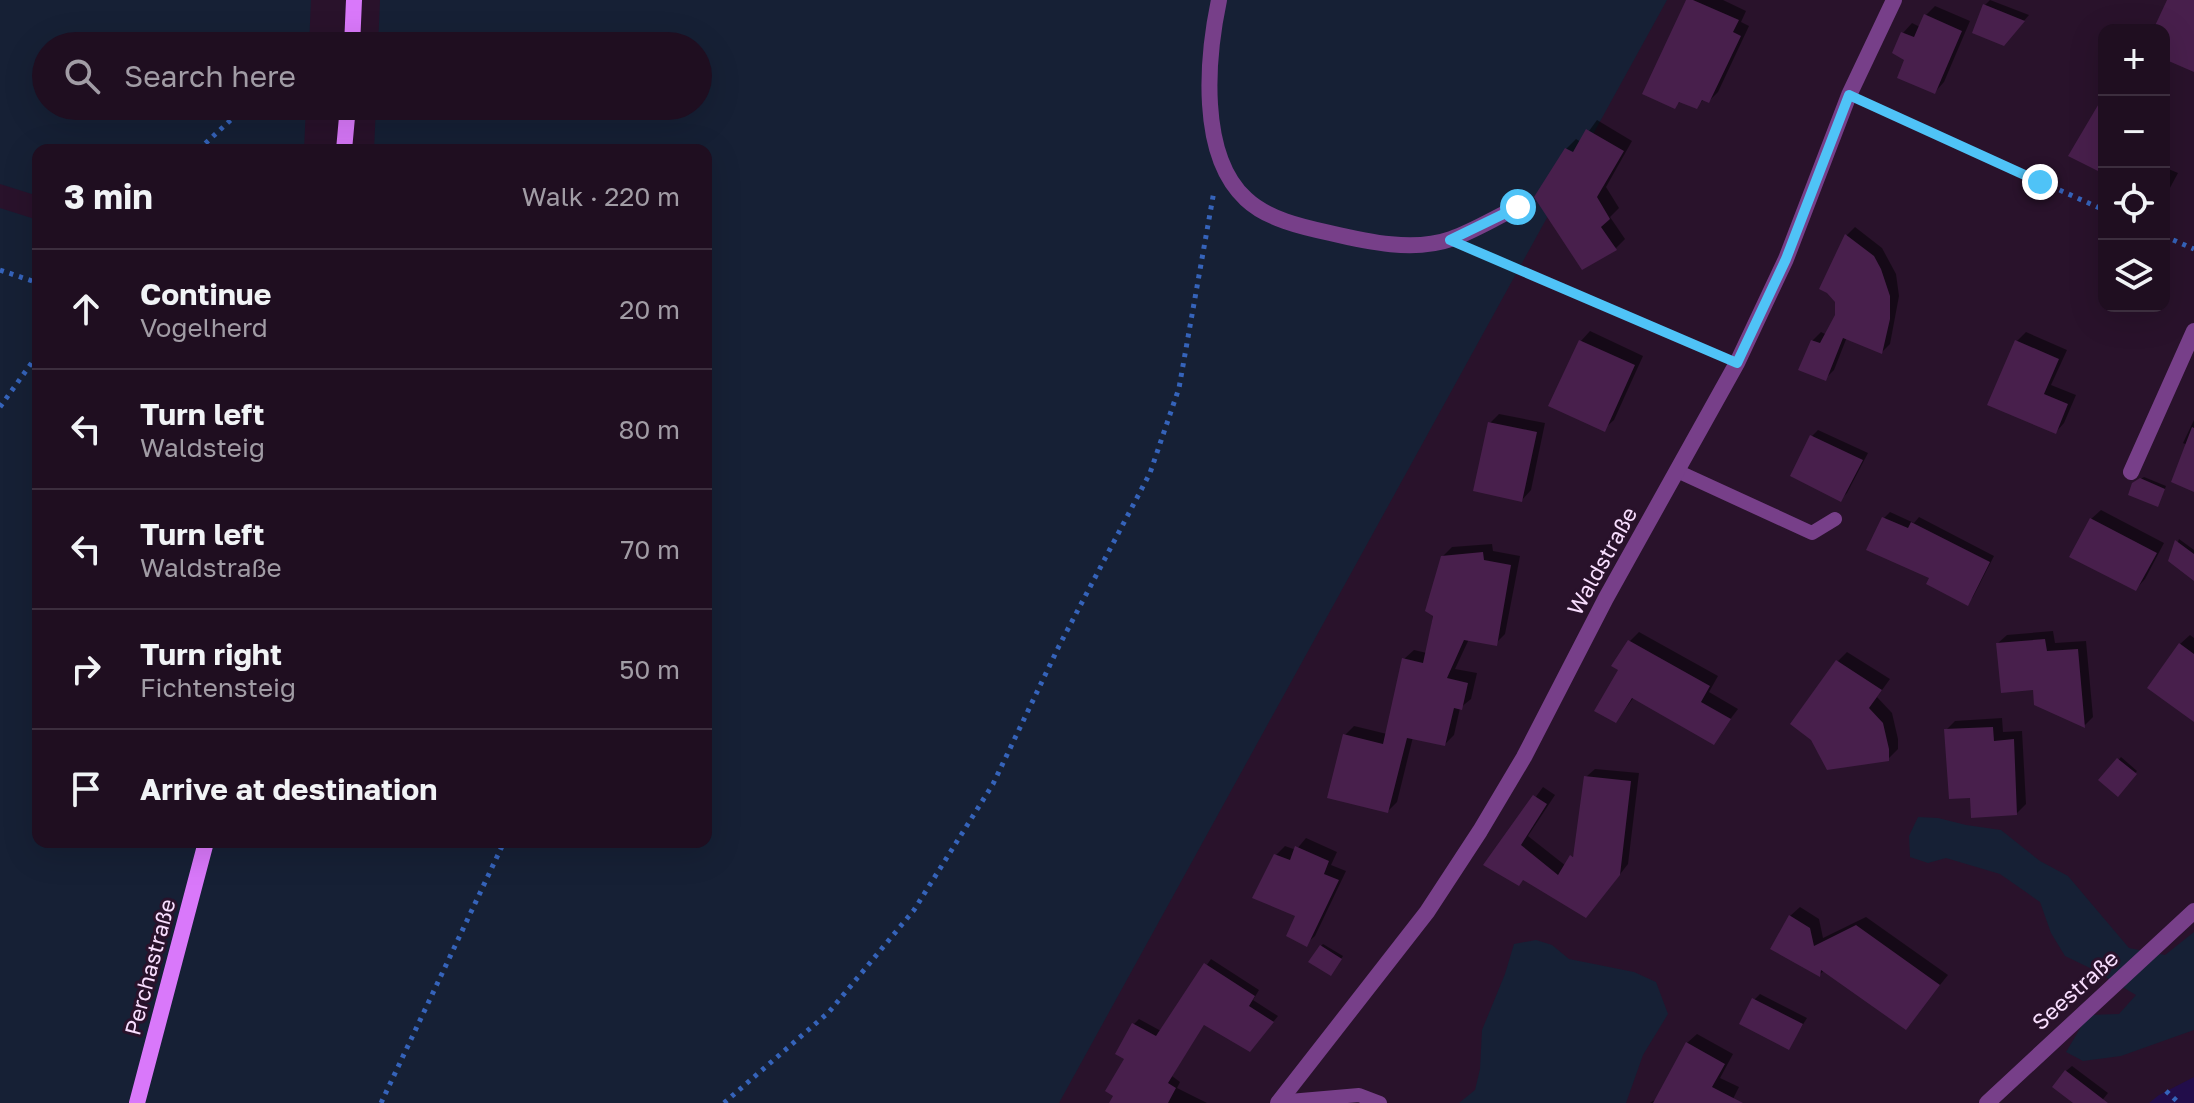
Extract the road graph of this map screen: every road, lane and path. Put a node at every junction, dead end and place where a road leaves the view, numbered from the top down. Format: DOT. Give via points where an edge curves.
graph roads {
  1 [pos="354,0"];
  2 [pos="1219,0"];
  3 [pos="1894,0"];
  4 [pos="353,32"];
  5 [pos="1849,95"];
  6 [pos="231,120"];
  7 [pos="347,120"];
  8 [pos="205,144"];
  9 [pos="345,144"];
  10 [pos="1220,158"];
  11 [pos="1518,207"];
  12 [pos="2098,207"];
  13 [pos="2170,239"];
  14 [pos="1450,240"];
  15 [pos="2194,249"];
  16 [pos="0,270"];
  17 [pos="32,281"];
  18 [pos="2194,331"];
  19 [pos="32,362"];
  20 [pos="1737,363"];
  21 [pos="0,407"];
  22 [pos="1677,471"];
  23 [pos="2131,472"];
  24 [pos="1835,519"];
  25 [pos="204,848"];
  26 [pos="501,848"];
  27 [pos="2194,911"];
  28 [pos="2166,1091"];
  29 [pos="137,1103"];
  30 [pos="381,1103"];
  31 [pos="724,1103"];
  32 [pos="1278,1103"];
  33 [pos="1380,1103"];
  34 [pos="1987,1103"];
  35 [pos="2179,1103"];
  1 -- 4 [label="main road"];
  2 -- 10 [label="street" via="1210,40 1210,78"];
  3 -- 5 [label="street, Waldstraße"];
  5 -- 12 [label="path"];
  5 -- 20 [label="street, Waldstraße" via="1786,259"];
  6 -- 8 [label="path"];
  7 -- 9 [label="main road"];
  10 -- 14 [label="street" via="1245,198 1284,221 1384,244"];
  10 -- 31 [label="path" via="1179,388 1150,473 993,784 914,910 829,1012"];
  11 -- 14 [label="street"];
  13 -- 15 [label="path"];
  14 -- 20 [label="path"];
  16 -- 17 [label="path"];
  18 -- 23 [label="street"];
  19 -- 21 [label="path"];
  20 -- 22 [label="street, Waldstraße"];
  22 -- 24 [label="lane" via="1812,533"];
  22 -- 32 [label="street, Waldstraße" via="1480,831 1427,912"];
  25 -- 29 [label="main road, Perchastraße"];
  26 -- 30 [label="path"];
  27 -- 34 [label="street, Seestraße"];
  28 -- 35 [label="path"];
  32 -- 33 [label="lane" via="1359,1095"];
}
